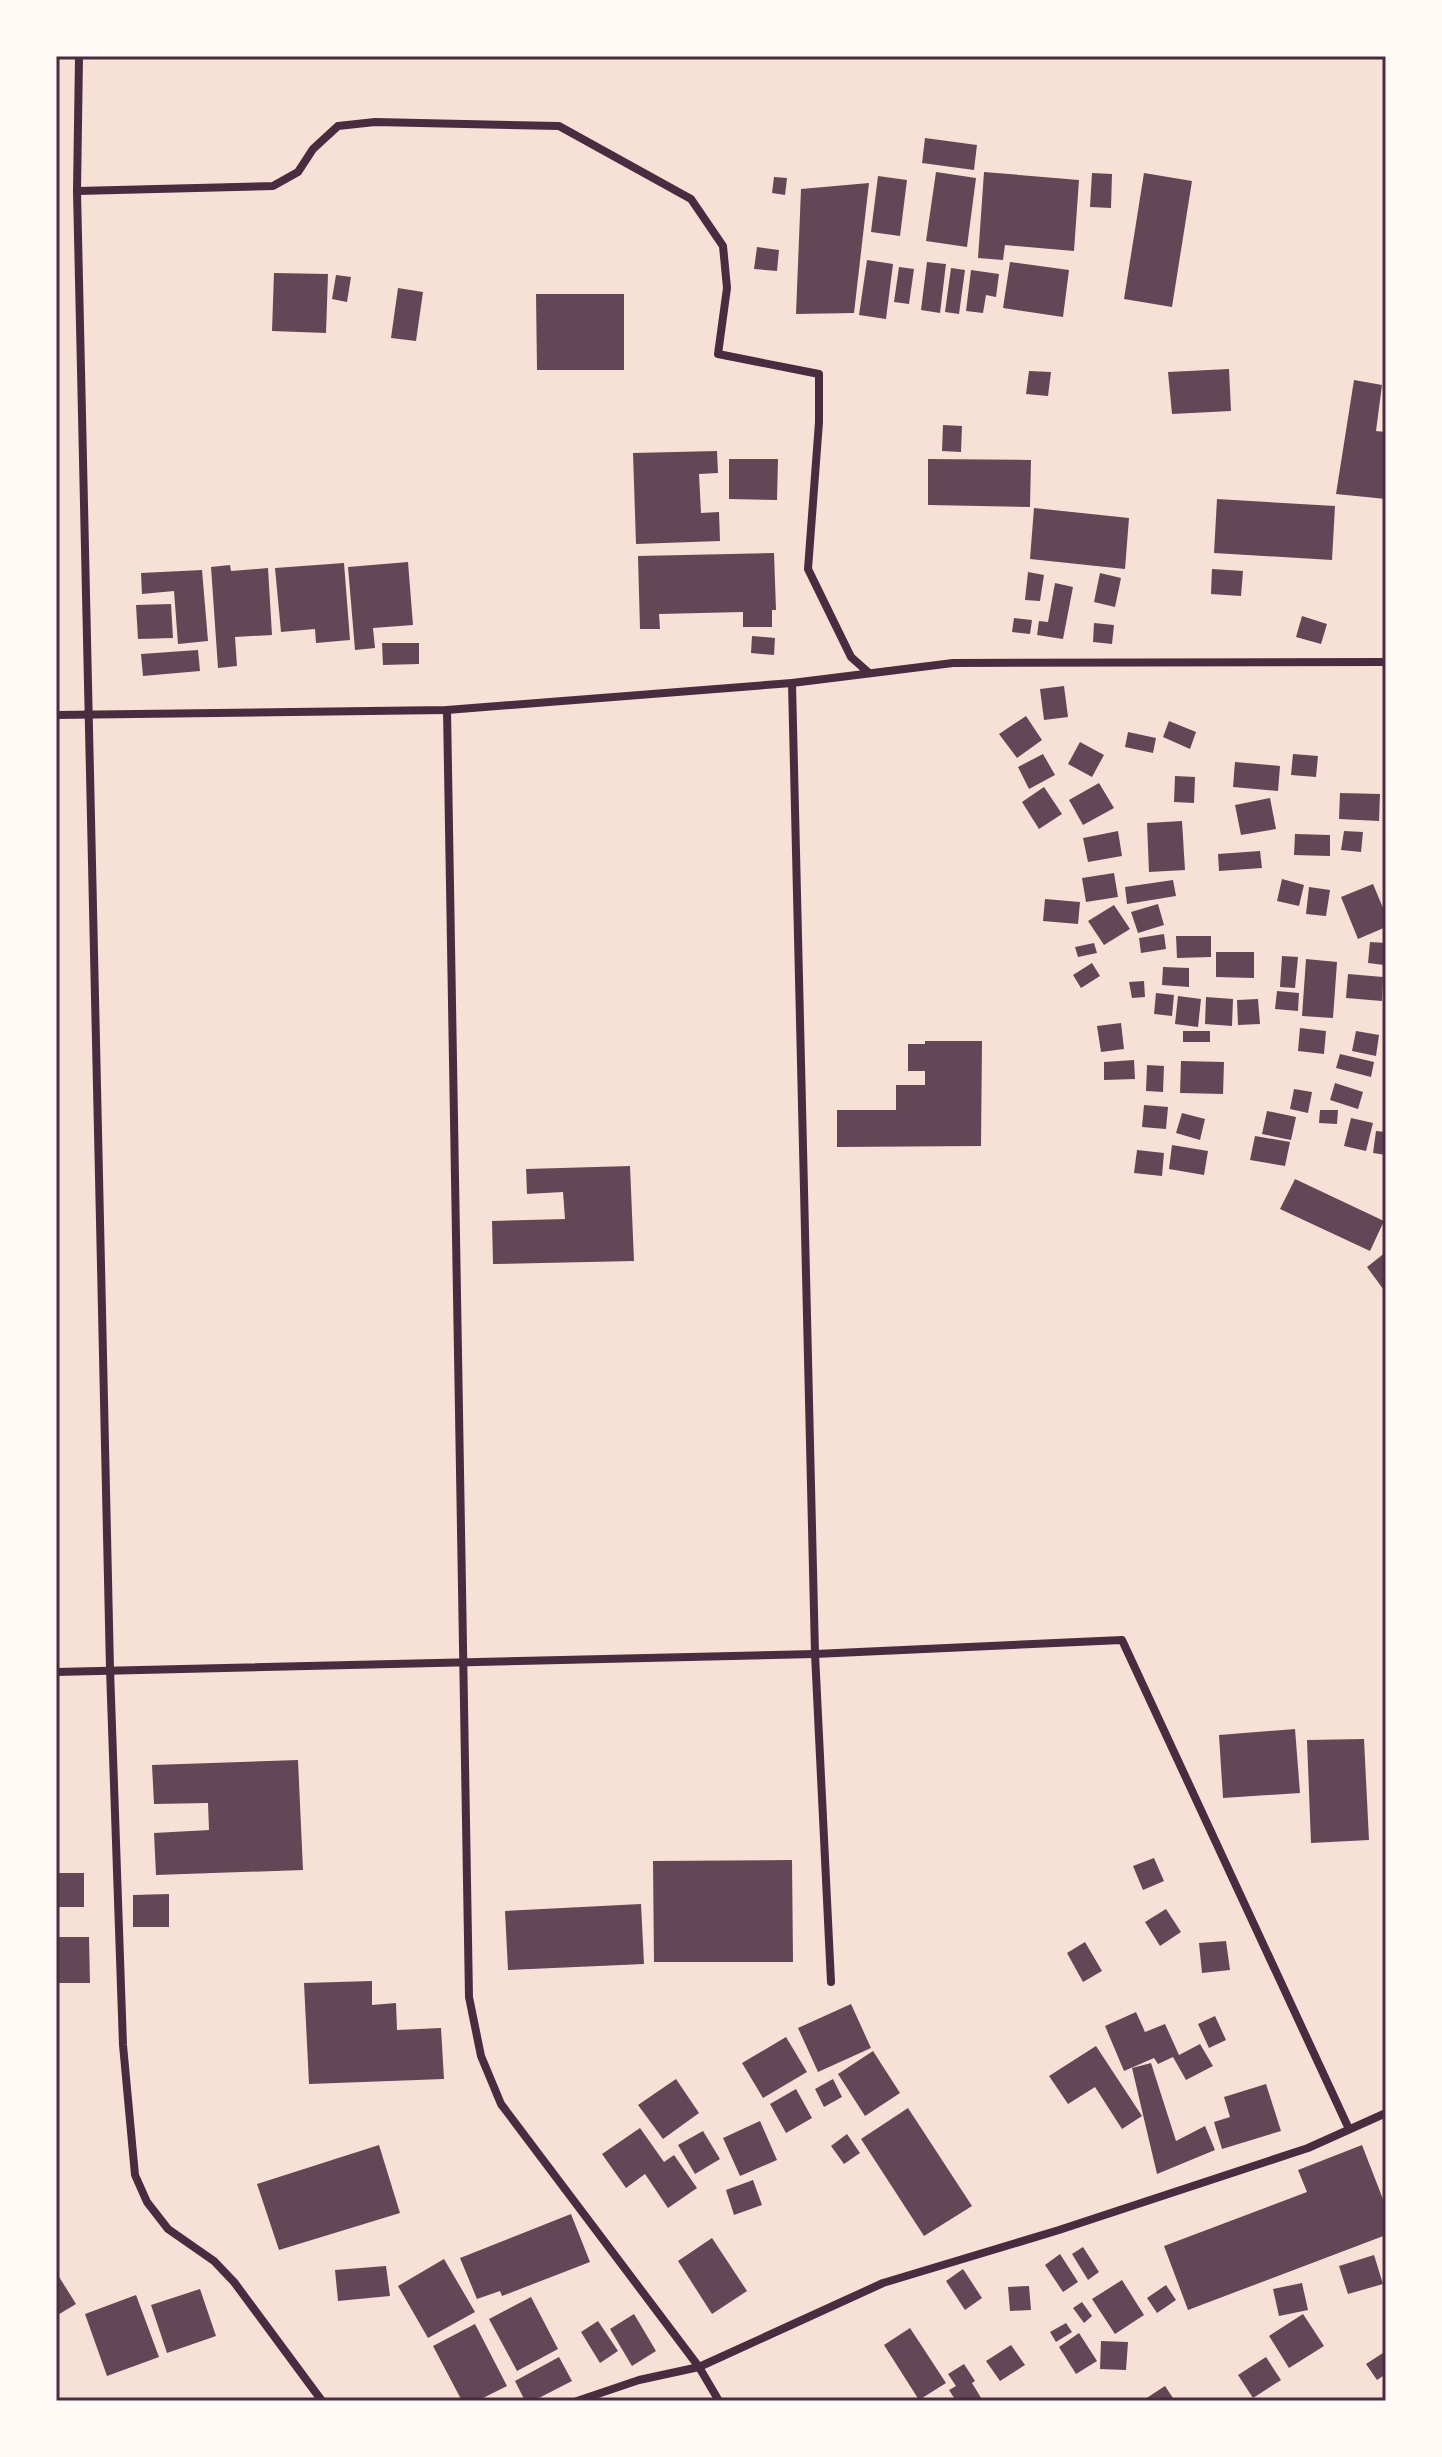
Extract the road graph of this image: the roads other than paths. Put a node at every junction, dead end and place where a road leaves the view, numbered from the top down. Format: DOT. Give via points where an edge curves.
graph roads {
  1 [pos="79,56"];
  2 [pos="77,191"];
  3 [pos="1386,662"];
  4 [pos="869,673"];
  5 [pos="792,683"];
  6 [pos="447,710"];
  7 [pos="91,713"];
  8 [pos="56,715"];
  9 [pos="815,1654"];
  10 [pos="465,1662"];
  11 [pos="110,1669"];
  12 [pos="56,1672"];
  13 [pos="831,1982"];
  14 [pos="1386,2113"];
  15 [pos="1349,2129"];
  16 [pos="699,2367"];
  17 [pos="322,2401"];
  18 [pos="577,2401"];
  19 [pos="719,2401"];
  1 -- 2 [label="street"];
  2 -- 4 [label="street" via="273,186 298,172 338,126 524,123 559,126 691,199 723,246 727,288 718,354 819,374 808,569 851,657"];
  2 -- 7 [label="street"];
  3 -- 4 [label="street" via="953,663"];
  4 -- 5 [label="street"];
  5 -- 6 [label="street"];
  5 -- 9 [label="street"];
  6 -- 7 [label="street"];
  6 -- 10 [label="street"];
  7 -- 8 [label="street"];
  7 -- 11 [label="street"];
  9 -- 10 [label="street"];
  9 -- 13 [label="street"];
  9 -- 15 [label="street" via="1122,1640"];
  10 -- 11 [label="street"];
  10 -- 16 [label="street" via="469,1997 481,2056 501,2104"];
  11 -- 12 [label="street"];
  11 -- 17 [label="street" via="123,2045 135,2175 168,2229 234,2282"];
  14 -- 15 [label="street"];
  15 -- 16 [label="street" via="1279,2158 883,2283"];
  16 -- 18 [label="street"];
  16 -- 19 [label="street"];
}
